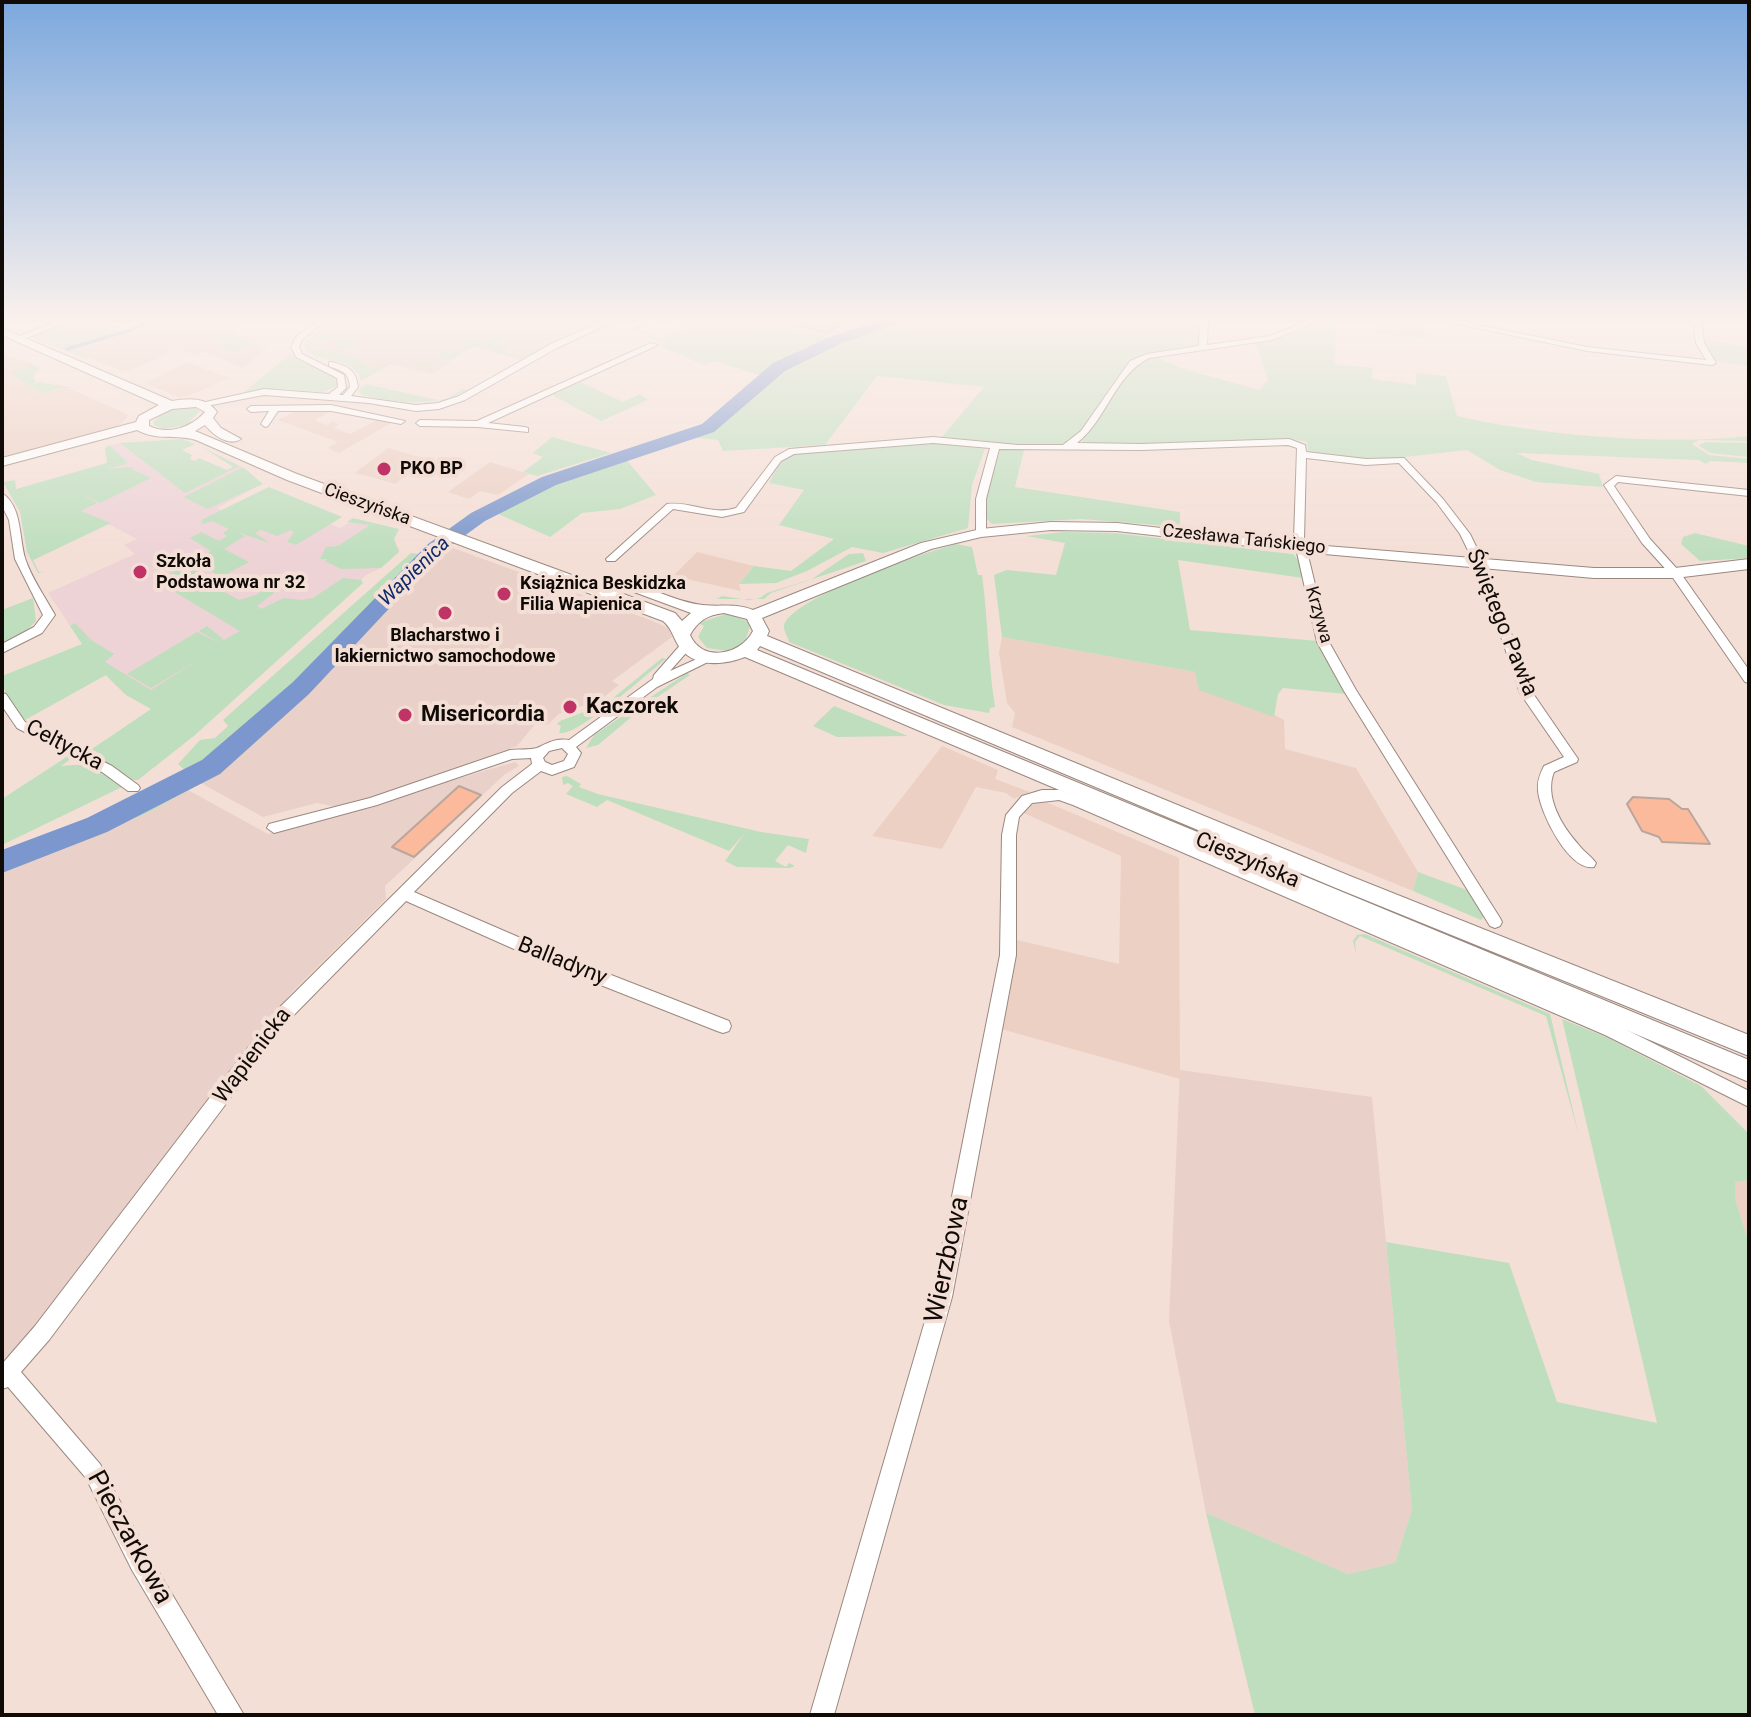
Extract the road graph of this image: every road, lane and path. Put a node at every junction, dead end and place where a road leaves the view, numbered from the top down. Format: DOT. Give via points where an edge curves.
graph roads {
  1 [pos="122,399"];
  2 [pos="157,399"];
  3 [pos="234,399"];
  4 [pos="356,399"];
  5 [pos="458,399"];
  6 [pos="533,399"];
  7 [pos="1107,399"];
  8 [pos="170,405"];
  9 [pos="434,407"];
  10 [pos="251,409"];
  11 [pos="274,410"];
  12 [pos="207,411"];
  13 [pos="151,413"];
  14 [pos="401,421"];
  15 [pos="265,424"];
  16 [pos="478,424"];
  17 [pos="144,429"];
  18 [pos="525,430"];
  19 [pos="181,431"];
  20 [pos="996,445"];
  21 [pos="1071,446"];
  22 [pos="1304,455"];
  23 [pos="2,462"];
  24 [pos="1749,493"];
  25 [pos="2,496"];
  26 [pos="7,515"];
  27 [pos="436,524"];
  28 [pos="981,533"];
  29 [pos="1302,548"];
  30 [pos="611,559"];
  31 [pos="1479,561"];
  32 [pos="1749,564"];
  33 [pos="1675,573"];
  34 [pos="707,611"];
  35 [pos="753,616"];
  36 [pos="685,639"];
  37 [pos="752,645"];
  38 [pos="2,649"];
  39 [pos="712,657"];
  40 [pos="1749,679"];
  41 [pos="653,684"];
  42 [pos="2,697"];
  43 [pos="570,745"];
  44 [pos="539,759"];
  45 [pos="133,788"];
  46 [pos="274,828"];
  47 [pos="1589,863"];
  48 [pos="402,893"];
  49 [pos="1495,922"];
  50 [pos="723,1026"];
  51 [pos="1749,1046"];
  52 [pos="1749,1071"];
  53 [pos="1749,1099"];
  54 [pos="6,1376"];
  55 [pos="232,1715"];
  56 [pos="822,1715"];
  1 -- 13 [label="main road"];
  2 -- 8 [label="main road"];
  3 -- 12 [label="street"];
  4 -- 9 [label="street"];
  5 -- 9 [label="street"];
  6 -- 16 [label="street"];
  7 -- 21 [label="street"];
  8 -- 12 [label="main road"];
  8 -- 13 [label="main road"];
  9 -- 16 [label="street" via="420,423"];
  10 -- 11 [label="street"];
  11 -- 14 [label="street" via="341,409"];
  11 -- 15 [label="street"];
  12 -- 19 [label="main road"];
  12 -- 27 [label="main road, Cieszyńska" via="216,431"];
  13 -- 17 [label="main road"];
  16 -- 18 [label="street"];
  17 -- 19 [label="main road"];
  17 -- 23 [label="main road"];
  19 -- 27 [label="main road, Cieszyńska" via="292,477"];
  20 -- 21 [label="street"];
  20 -- 28 [label="street" via="981,486"];
  20 -- 30 [label="street" via="925,440 792,451 778,459 740,510 726,515 670,506"];
  21 -- 22 [label="street" via="1289,442 1300,445"];
  22 -- 29 [label="street, Krzywa" via="1299,492"];
  22 -- 31 [label="street, Świętego Pawła" via="1401,460 1447,509"];
  24 -- 33 [label="street" via="1616,479 1609,485"];
  25 -- 26 [label="street"];
  26 -- 38 [label="street" via="20,559 49,615 38,630"];
  27 -- 34 [label="main road, Cieszyńska" via="482,534"];
  27 -- 36 [label="main road, Cieszyńska" via="462,539 669,617"];
  28 -- 29 [label="main road, Czesława Tańskiego" via="1105,526"];
  28 -- 35 [label="main road, Czesława Tańskiego" via="906,552"];
  29 -- 31 [label="main road, Czesława Tańskiego"];
  29 -- 49 [label="street, Krzywa" via="1323,642"];
  31 -- 33 [label="main road, Czesława Tańskiego" via="1594,573"];
  31 -- 47 [label="street, Świętego Pawła" via="1526,693 1572,759 1549,769 1542,781 1543,795 1577,855"];
  32 -- 33 [label="main road, Czesława Tańskiego"];
  33 -- 40 [label="street"];
  34 -- 35 [label="main road" via="727,608"];
  34 -- 36 [label="main road" via="691,620"];
  35 -- 37 [label="main road" via="759,623"];
  36 -- 39 [label="main road" via="700,654"];
  36 -- 41 [label="street"];
  37 -- 39 [label="main road"];
  37 -- 51 [label="main road, Cieszyńska"];
  37 -- 52 [label="main road, Cieszyńska"];
  39 -- 41 [label="street"];
  41 -- 43 [label="street"];
  42 -- 45 [label="street, Celtycka" via="21,725"];
  43 -- 44 [label="street" via="553,744"];
  43 -- 44 [label="street" via="575,757 565,767 552,770"];
  44 -- 46 [label="street" via="510,755 372,802"];
  44 -- 48 [label="street, Wapienicka"];
  48 -- 50 [label="street, Balladyny"];
  48 -- 54 [label="street, Wapienicka" via="282,1016"];
  53 -- 56 [label="street, Wierzbowa" via="1611,1030 1078,802 1047,794 1027,799 1013,815 1009,835 1008,955 942,1297"];
  54 -- 55 [label="street, Pieczarkowa" via="93,1471 140,1562"];
}
